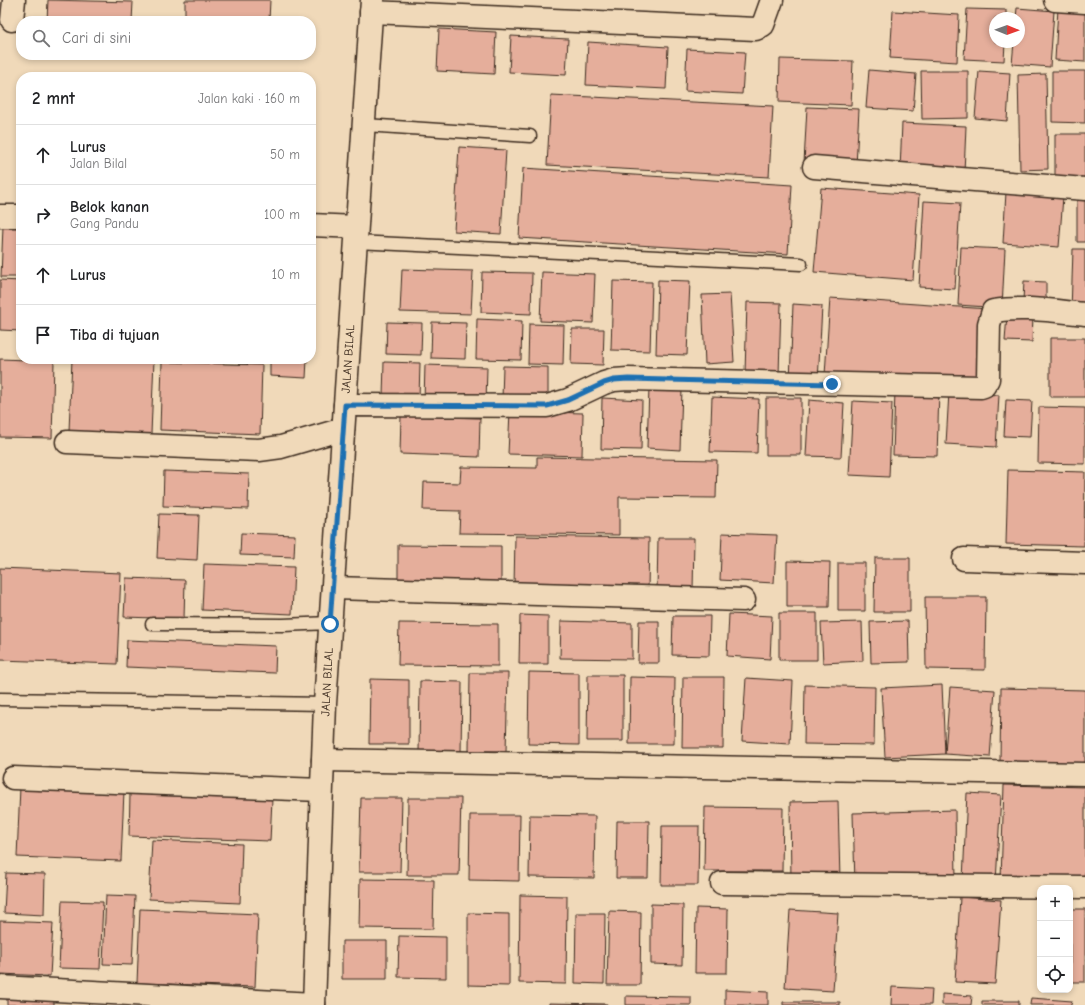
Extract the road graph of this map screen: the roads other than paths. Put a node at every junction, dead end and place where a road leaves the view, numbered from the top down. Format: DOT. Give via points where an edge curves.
graph roads {
  1 [pos="772,0"];
  2 [pos="1055,0"];
  3 [pos="1085,2"];
  4 [pos="372,6"];
  5 [pos="365,125"];
  6 [pos="530,136"];
  7 [pos="814,167"];
  8 [pos="1085,189"];
  9 [pos="0,216"];
  10 [pos="16,216"];
  11 [pos="316,226"];
  12 [pos="356,234"];
  13 [pos="801,264"];
  14 [pos="1085,314"];
  15 [pos="345,405"];
  16 [pos="343,430"];
  17 [pos="67,442"];
  18 [pos="964,559"];
  19 [pos="1085,563"];
  20 [pos="333,588"];
  21 [pos="744,600"];
  22 [pos="152,624"];
  23 [pos="330,624"];
  24 [pos="0,699"];
  25 [pos="325,704"];
  26 [pos="323,760"];
  27 [pos="1085,774"];
  28 [pos="13,778"];
  29 [pos="321,790"];
  30 [pos="722,883"];
  31 [pos="1085,887"];
  32 [pos="0,987"];
  33 [pos="314,1004"];
  1 -- 4 [label="street" via="763,25 756,29"];
  2 -- 3 [label="street"];
  4 -- 5 [label="street, JALAN BILAL"];
  5 -- 6 [label="lane"];
  5 -- 12 [label="street, JALAN BILAL"];
  7 -- 8 [label="street"];
  9 -- 10 [label="street"];
  11 -- 12 [label="street"];
  12 -- 13 [label="lane"];
  12 -- 15 [label="street, JALAN BILAL"];
  14 -- 15 [label="street" via="1008,308 993,311 990,324 988,379 981,387 628,379 604,383 568,400 547,406"];
  15 -- 16 [label="street, JALAN BILAL"];
  16 -- 17 [label="street" via="281,447 259,450"];
  16 -- 20 [label="street, JALAN BILAL"];
  18 -- 19 [label="street"];
  20 -- 21 [label="street"];
  20 -- 23 [label="street, JALAN BILAL"];
  22 -- 23 [label="lane"];
  23 -- 25 [label="street, JALAN BILAL"];
  24 -- 25 [label="lane"];
  25 -- 26 [label="street, JALAN BILAL"];
  26 -- 27 [label="street"];
  26 -- 29 [label="street, JALAN BILAL"];
  28 -- 29 [label="street"];
  29 -- 33 [label="street, JALAN BILAL"];
  30 -- 31 [label="street"];
  32 -- 33 [label="street"];
}
